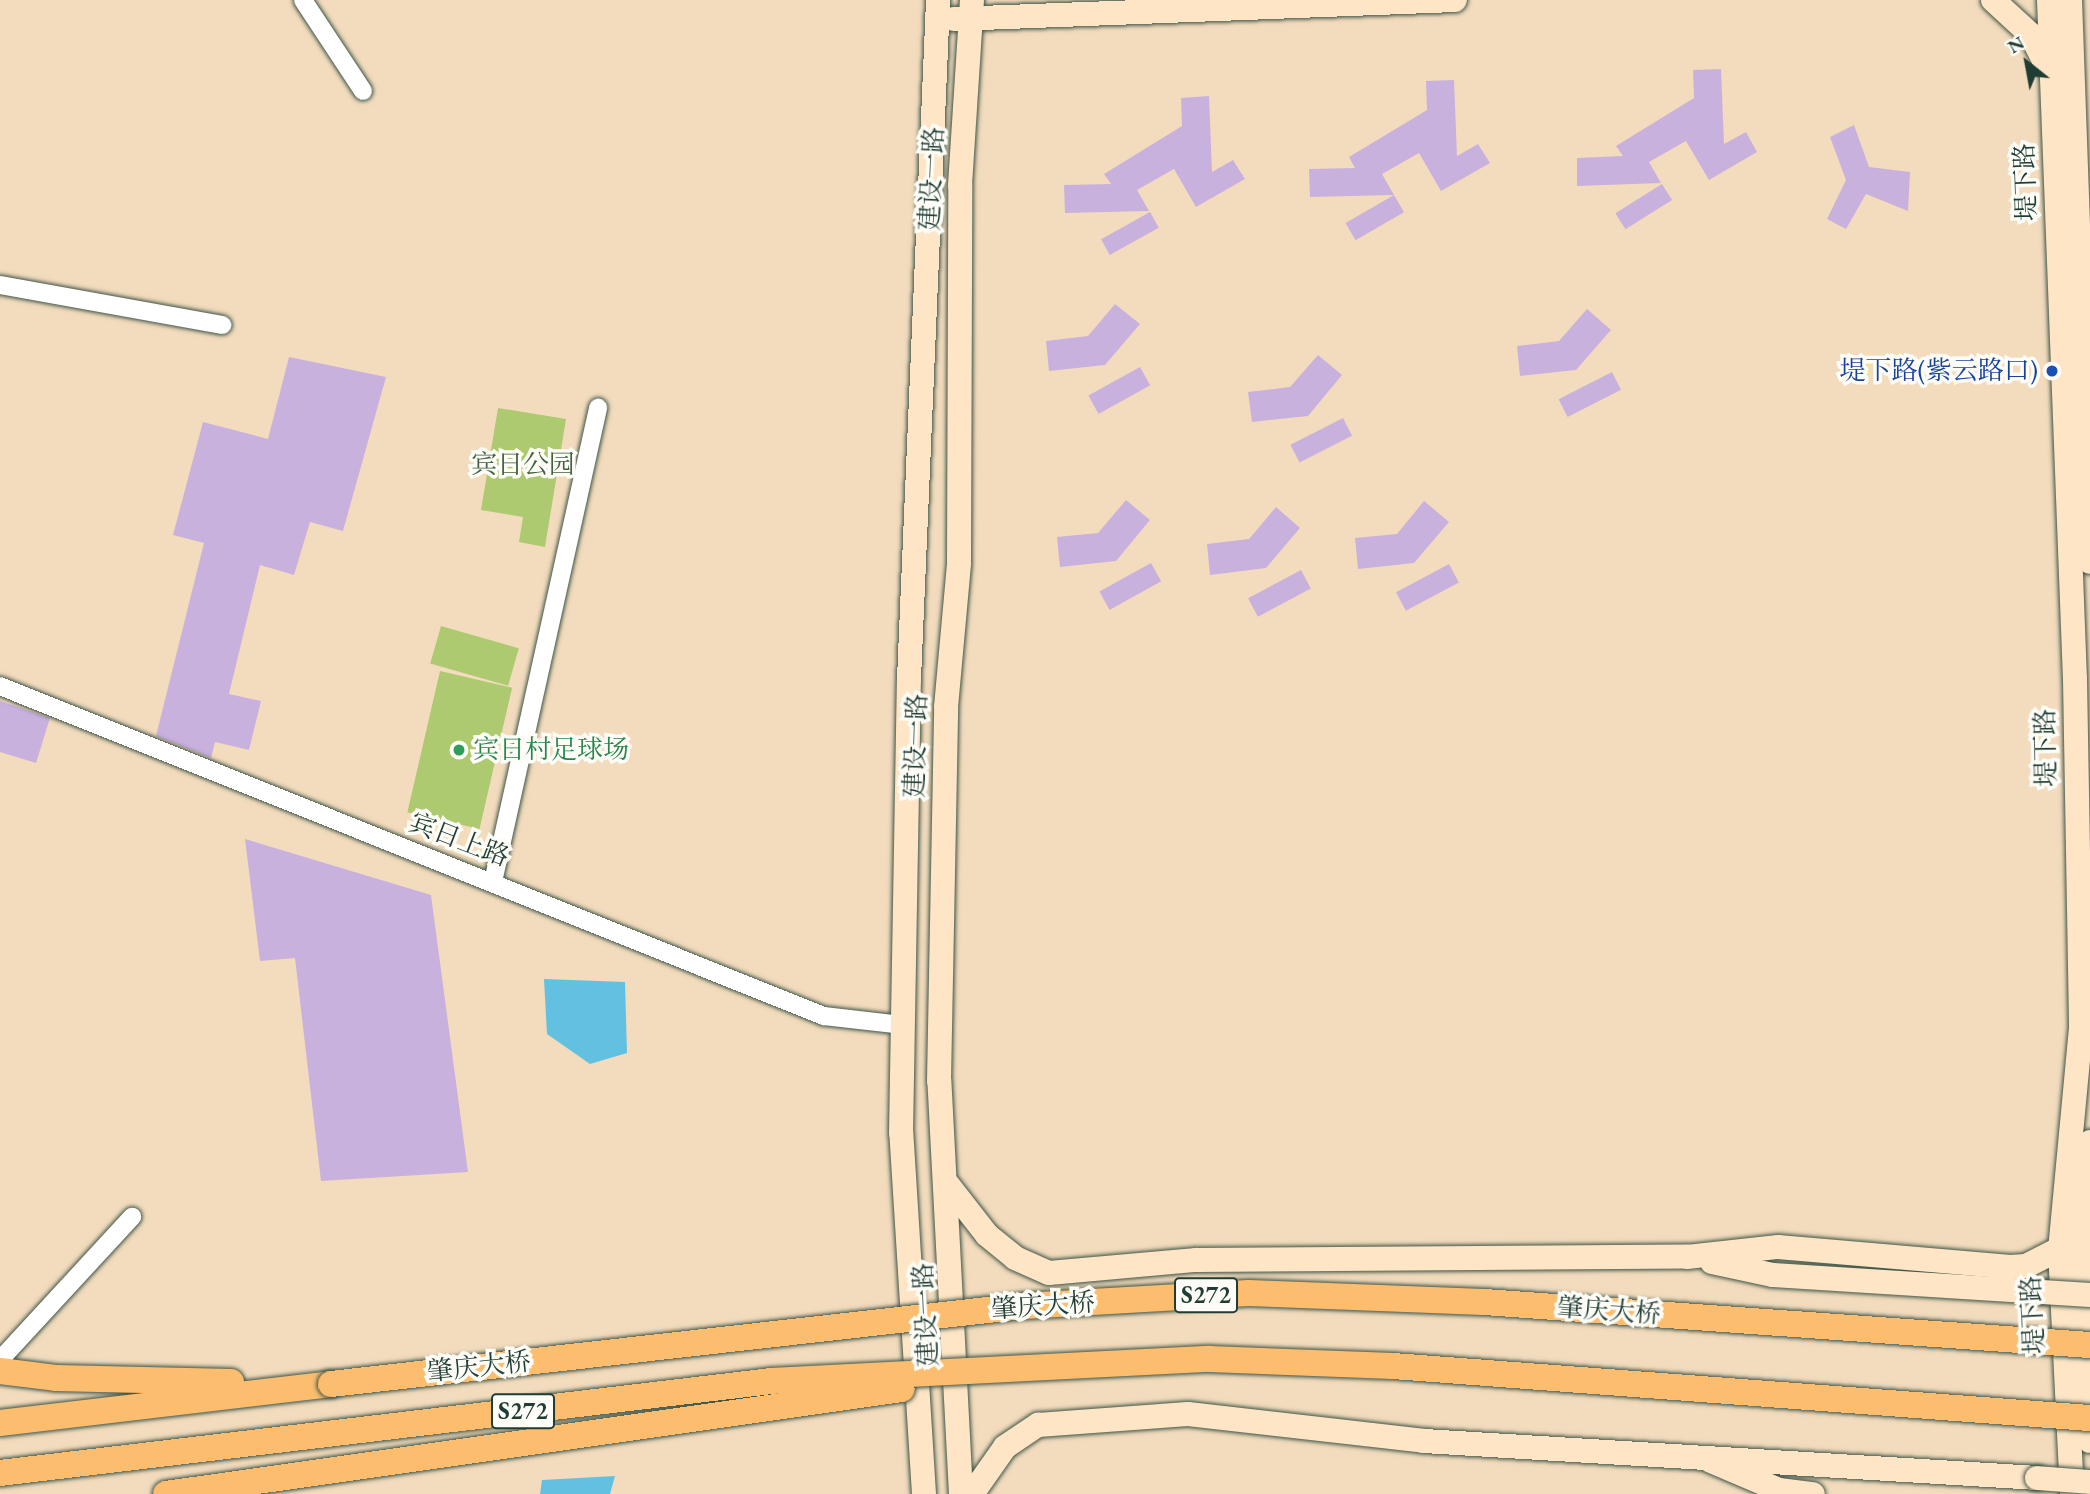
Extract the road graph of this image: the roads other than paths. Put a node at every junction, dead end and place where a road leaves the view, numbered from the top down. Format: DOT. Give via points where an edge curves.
graph roads {
  1 [pos="303,0"];
  2 [pos="1455,0"];
  3 [pos="1993,0"];
  4 [pos="2049,0"];
  5 [pos="2070,0"];
  6 [pos="971,9"];
  7 [pos="937,10"];
  8 [pos="2052,74"];
  9 [pos="363,91"];
  10 [pos="0,285"];
  11 [pos="222,325"];
  12 [pos="598,407"];
  13 [pos="2090,562"];
  14 [pos="0,686"];
  15 [pos="493,882"];
  16 [pos="903,1025"];
  17 [pos="2090,1142"];
  18 [pos="948,1185"];
  19 [pos="132,1217"];
  20 [pos="2060,1249"];
  21 [pos="1687,1256"];
  22 [pos="2090,1295"];
  23 [pos="2090,1345"];
  24 [pos="0,1360"];
  25 [pos="1046,1365"];
  26 [pos="0,1371"];
  27 [pos="331,1384"];
  28 [pos="2090,1418"];
  29 [pos="0,1423"];
  30 [pos="2090,1441"];
  31 [pos="1694,1454"];
  32 [pos="0,1473"];
  33 [pos="2090,1482"];
  34 [pos="166,1494"];
  35 [pos="924,1494"];
  36 [pos="961,1494"];
  37 [pos="972,1494"];
  38 [pos="1813,1494"];
  39 [pos="2071,1494"];
  1 -- 9 [label="street"];
  2 -- 6 [label="street"];
  3 -- 8 [label="street" via="2031,34"];
  4 -- 8 [label="street, 堤下路"];
  5 -- 13 [label="street, 堤下路"];
  6 -- 7 [label="street"];
  6 -- 18 [label="street, 建设一路" via="960,185 959,564 946,707 939,1081"];
  7 -- 16 [label="street, 建设一路" via="914,517"];
  8 -- 20 [label="street, 堤下路" via="2075,679 2081,1028"];
  10 -- 11 [label="street"];
  12 -- 15 [label="street"];
  14 -- 15 [label="street, 宾日上路"];
  15 -- 16 [label="street, 宾日上路" via="824,1016"];
  16 -- 35 [label="street, 建设一路" via="901,1133"];
  17 -- 30 [label="street, 堤下路" via="2083,1251"];
  18 -- 21 [label="street" via="987,1235 1015,1258 1049,1273 1307,1257"];
  18 -- 36 [label="street, 建设一路"];
  19 -- 24 [label="street"];
  20 -- 21 [label="street" via="2010,1267 1778,1247"];
  20 -- 39 [label="street, 堤下路"];
  21 -- 22 [label="street, bridge" via="1773,1275"];
  23 -- 27 [label="main road, 肇庆大桥 / S272, bridge" via="1484,1302 1249,1293 1023,1306"];
  25 -- 28 [label="main road, 肇庆大桥 / S272, bridge" via="1209,1359 1394,1366"];
  25 -- 32 [label="main road, 肇庆大桥 / S272, bridge" via="771,1381"];
  25 -- 34 [label="main road, bridge"];
  26 -- 27 [label="main road" via="56,1378"];
  27 -- 29 [label="main road, 肇庆大桥 / S272"];
  31 -- 33 [label="street, bridge"];
  31 -- 37 [label="street" via="1424,1441 1188,1413 1086,1417 1038,1425 1005,1447"];
  31 -- 38 [label="street" via="1779,1490"];
}
